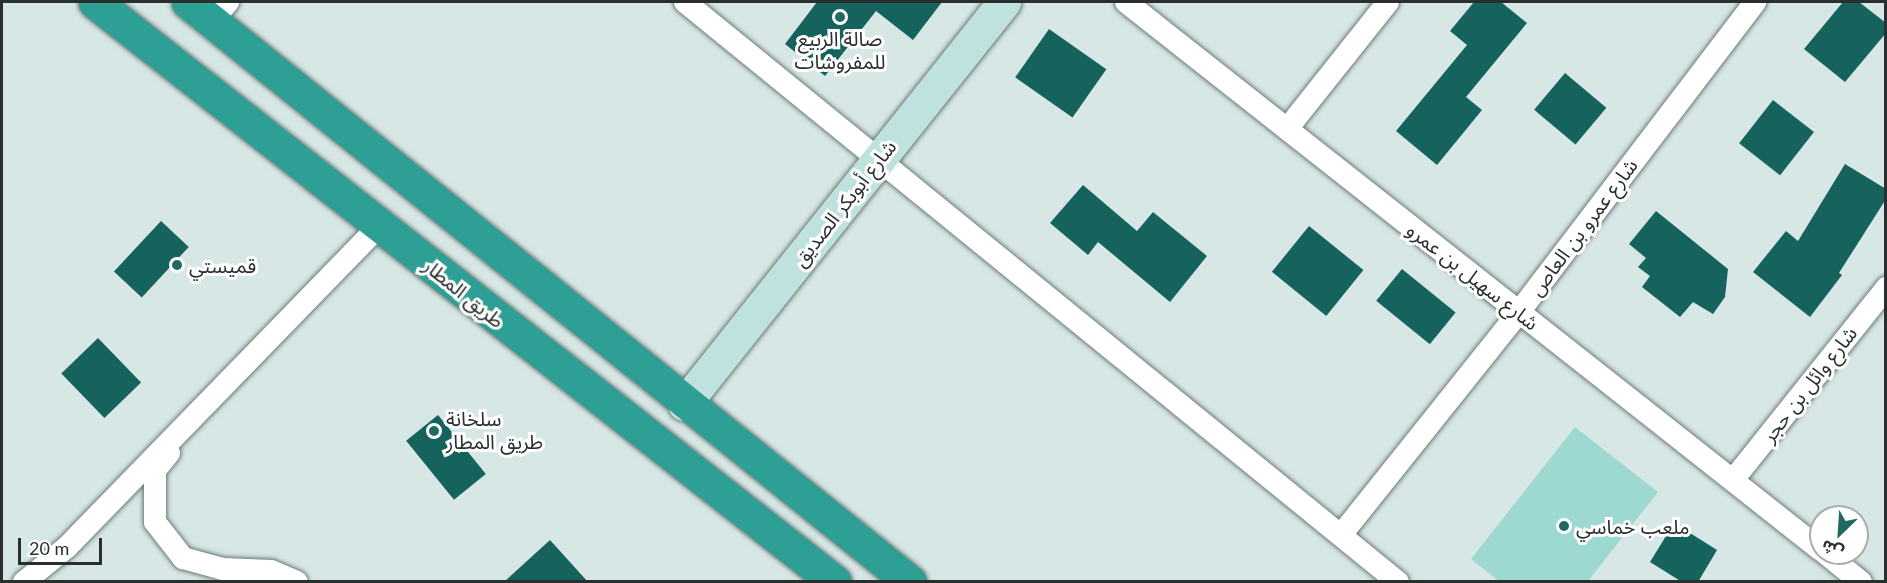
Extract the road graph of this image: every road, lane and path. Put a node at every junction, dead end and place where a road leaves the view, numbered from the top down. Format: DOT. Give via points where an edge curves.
graph roads {
  1 [pos="95,2"];
  2 [pos="685,2"];
  3 [pos="1004,2"];
  4 [pos="1126,2"];
  5 [pos="1388,2"];
  6 [pos="1755,2"];
  7 [pos="209,8"];
  8 [pos="1287,129"];
  9 [pos="879,159"];
  10 [pos="380,225"];
  11 [pos="1886,288"];
  12 [pos="1519,312"];
  13 [pos="218,390"];
  14 [pos="684,404"];
  15 [pos="1733,480"];
  16 [pos="1341,535"];
  17 [pos="1809,540"];
  18 [pos="1840,565"];
  19 [pos="24,582"];
  20 [pos="297,582"];
  21 [pos="835,582"];
  22 [pos="910,582"];
  23 [pos="1398,582"];
  24 [pos="1861,582"];
  1 -- 10 [label="highway, طريق المطار"];
  2 -- 9 [label="street"];
  3 -- 9 [label="street, شارع أبوبكر الصديق"];
  4 -- 8 [label="street, شارع سهيل بن عمرو"];
  5 -- 8 [label="street"];
  6 -- 12 [label="street, شارع عمرو بن العاص"];
  7 -- 14 [label="highway"];
  8 -- 12 [label="street, شارع سهيل بن عمرو"];
  9 -- 14 [label="street, شارع أبوبكر الصديق"];
  9 -- 16 [label="street"];
  10 -- 13 [label="street"];
  10 -- 21 [label="highway, طريق المطار"];
  11 -- 15 [label="street, شارع وائل بن حجر"];
  12 -- 15 [label="street, شارع سهيل بن عمرو"];
  12 -- 16 [label="street, شارع عمرو بن العاص"];
  13 -- 19 [label="street" via="67,547"];
  13 -- 20 [label="street" via="155,470 155,522 183,558 223,569 271,571"];
  14 -- 22 [label="highway"];
  15 -- 17 [label="street, شارع سهيل بن عمرو"];
  16 -- 23 [label="street"];
  18 -- 24 [label="street"];
}
